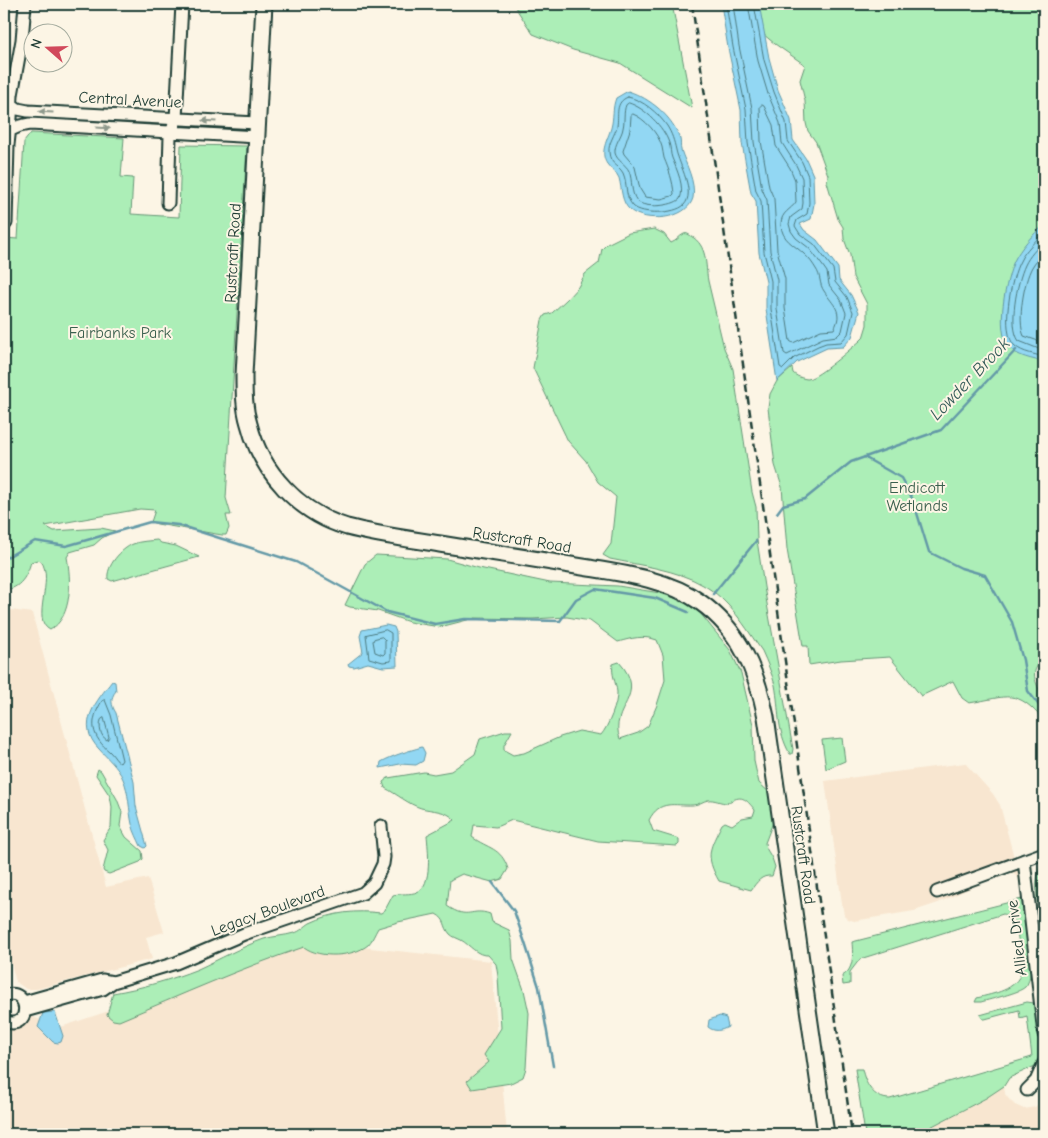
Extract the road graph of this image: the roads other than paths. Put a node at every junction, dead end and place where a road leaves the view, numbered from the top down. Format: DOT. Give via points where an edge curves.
graph roads {
  1 [pos="25,4"];
  2 [pos="182,4"];
  3 [pos="264,4"];
  4 [pos="8,101"];
  5 [pos="176,119"];
  6 [pos="257,130"];
  7 [pos="7,131"];
  8 [pos="172,132"];
  9 [pos="168,203"];
  10 [pos="6,223"];
  11 [pos="381,826"];
  12 [pos="1044,853"];
  13 [pos="1024,860"];
  14 [pos="937,892"];
  15 [pos="4,996"];
  16 [pos="24,1007"];
  17 [pos="4,1021"];
  18 [pos="1044,1034"];
  19 [pos="1044,1063"];
  20 [pos="1027,1090"];
  21 [pos="826,1134"];
  1 -- 4 [label="street" via="22,40"];
  2 -- 5 [label="street"];
  3 -- 6 [label="main road, Rustcraft Road"];
  5 -- 4 [label="street, Central Avenue, one-way" via="28,111 18,109"];
  4 -- 7 [label="street"];
  6 -- 5 [label="street, Central Avenue, one-way"];
  5 -- 8 [label="street"];
  6 -- 8 [label="street, Central Avenue"];
  6 -- 21 [label="main road, Rustcraft Road" via="245,403 248,424 257,448 282,485 310,509 345,526 609,572 674,588 712,611 742,647 757,679 766,717"];
  7 -- 8 [label="street, Central Avenue, one-way" via="30,124"];
  7 -- 10 [label="street"];
  8 -- 9 [label="street"];
  11 -- 16 [label="street, Legacy Boulevard" via="383,864 374,883 363,893 244,934 176,963 113,982 103,989"];
  12 -- 13 [label="street"];
  13 -- 14 [label="street"];
  13 -- 18 [label="street, Allied Drive"];
  15 -- 16 [label="street" via="13,994 21,998"];
  16 -- 17 [label="street, Legacy Boulevard" via="21,1018 16,1022"];
  19 -- 20 [label="street" via="1036,1081"];
}
